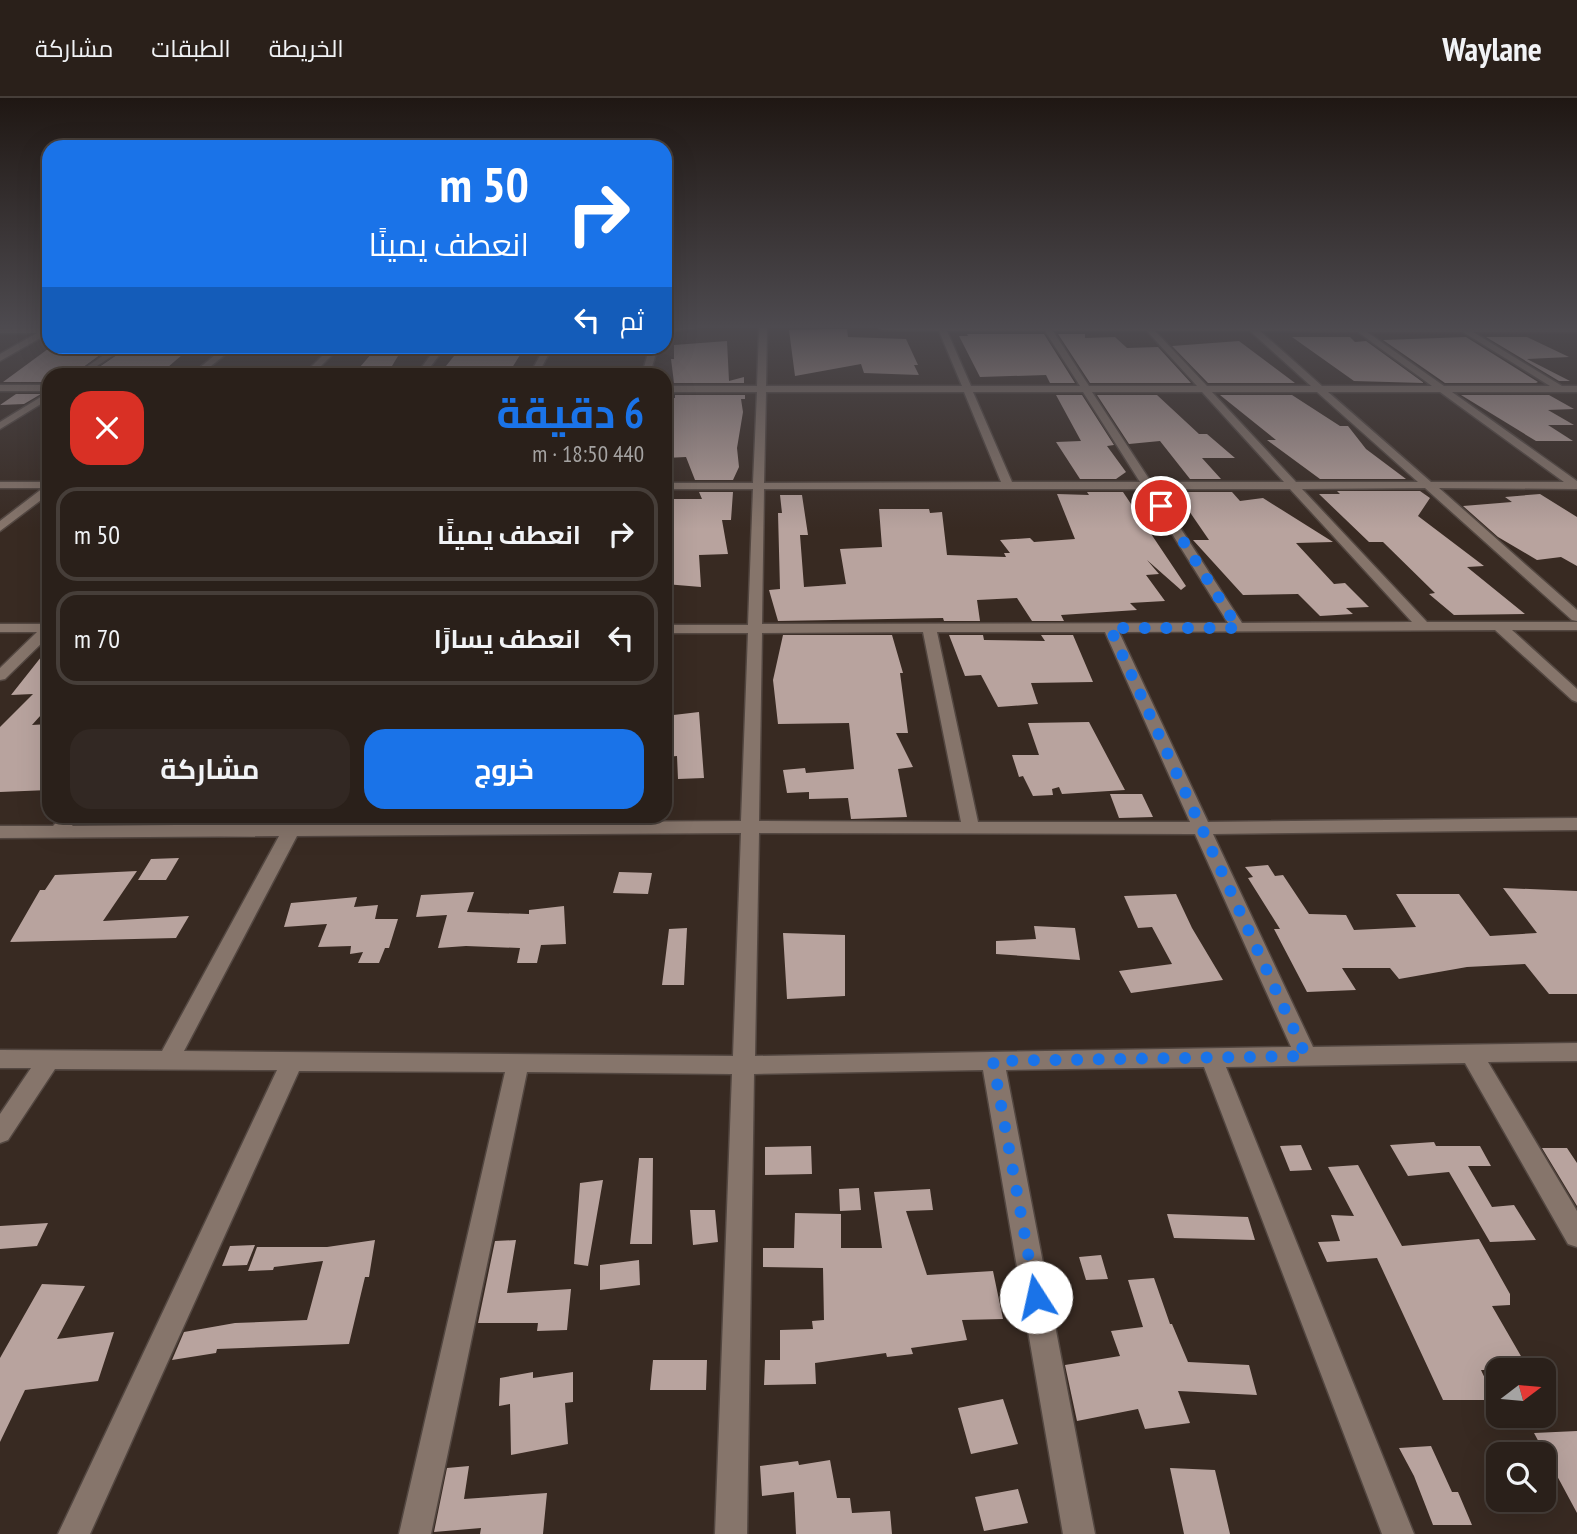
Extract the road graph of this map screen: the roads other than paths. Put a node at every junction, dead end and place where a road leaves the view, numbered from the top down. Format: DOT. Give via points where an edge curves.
graph roads {
  1 [pos="764,395"];
  2 [pos="970,395"];
  3 [pos="1090,395"];
  4 [pos="1211,395"];
  5 [pos="1327,395"];
  6 [pos="1450,395"];
  7 [pos="42,399"];
  8 [pos="0,426"];
  9 [pos="0,485"];
  10 [pos="1147,485"];
  11 [pos="1293,485"];
  12 [pos="1428,485"];
  13 [pos="1576,485"];
  14 [pos="672,486"];
  15 [pos="761,486"];
  16 [pos="1008,486"];
  17 [pos="42,487"];
  18 [pos="42,493"];
  19 [pos="0,527"];
  20 [pos="1577,617"];
  21 [pos="1499,626"];
  22 [pos="1577,626"];
  23 [pos="1423,627"];
  24 [pos="0,628"];
  25 [pos="42,628"];
  26 [pos="929,628"];
  27 [pos="1110,628"];
  28 [pos="1238,628"];
  29 [pos="672,629"];
  30 [pos="757,629"];
  31 [pos="42,635"];
  32 [pos="0,676"];
  33 [pos="1577,697"];
  34 [pos="65,823"];
  35 [pos="295,823"];
  36 [pos="565,823"];
  37 [pos="1577,824"];
  38 [pos="751,827"];
  39 [pos="971,828"];
  40 [pos="1202,828"];
  41 [pos="0,832"];
  42 [pos="57,832"];
  43 [pos="1577,1052"];
  44 [pos="1471,1053"];
  45 [pos="1306,1056"];
  46 [pos="1211,1057"];
  47 [pos="0,1059"];
  48 [pos="49,1060"];
  49 [pos="168,1061"];
  50 [pos="993,1061"];
  51 [pos="292,1062"];
  52 [pos="518,1063"];
  53 [pos="744,1065"];
  54 [pos="0,1133"];
  55 [pos="1577,1236"];
  56 [pos="74,1534"];
  57 [pos="415,1534"];
  58 [pos="731,1534"];
  59 [pos="1079,1534"];
  60 [pos="1398,1534"];
  1 -- 15 [label="street"];
  2 -- 16 [label="street"];
  3 -- 10 [label="street"];
  4 -- 11 [label="street"];
  5 -- 12 [label="street"];
  6 -- 13 [label="street"];
  7 -- 8 [label="street"];
  9 -- 17 [label="street"];
  10 -- 11 [label="street"];
  10 -- 16 [label="street"];
  10 -- 28 [label="street"];
  11 -- 12 [label="street"];
  11 -- 23 [label="street"];
  12 -- 13 [label="street"];
  12 -- 20 [label="street"];
  14 -- 15 [label="street"];
  15 -- 16 [label="street"];
  15 -- 30 [label="street"];
  18 -- 19 [label="street"];
  21 -- 22 [label="street"];
  21 -- 23 [label="street"];
  21 -- 33 [label="street"];
  23 -- 28 [label="street"];
  24 -- 25 [label="street"];
  26 -- 27 [label="street"];
  26 -- 30 [label="street"];
  26 -- 39 [label="street"];
  27 -- 28 [label="street"];
  27 -- 40 [label="street"];
  29 -- 30 [label="street"];
  30 -- 38 [label="street"];
  31 -- 32 [label="street"];
  34 -- 42 [label="street"];
  35 -- 42 [label="street"];
  35 -- 49 [label="street"];
  36 -- 38 [label="street"];
  37 -- 40 [label="street"];
  38 -- 39 [label="street"];
  38 -- 53 [label="street"];
  39 -- 40 [label="street"];
  40 -- 45 [label="street"];
  41 -- 42 [label="street"];
  43 -- 44 [label="street"];
  44 -- 45 [label="street"];
  44 -- 55 [label="street"];
  45 -- 46 [label="street"];
  46 -- 50 [label="street"];
  46 -- 60 [label="street"];
  47 -- 48 [label="street"];
  48 -- 49 [label="street"];
  48 -- 54 [label="street"];
  49 -- 51 [label="street"];
  50 -- 53 [label="street"];
  50 -- 59 [label="street"];
  51 -- 52 [label="street"];
  51 -- 56 [label="street"];
  52 -- 53 [label="street"];
  52 -- 57 [label="street"];
  53 -- 58 [label="street"];
}
